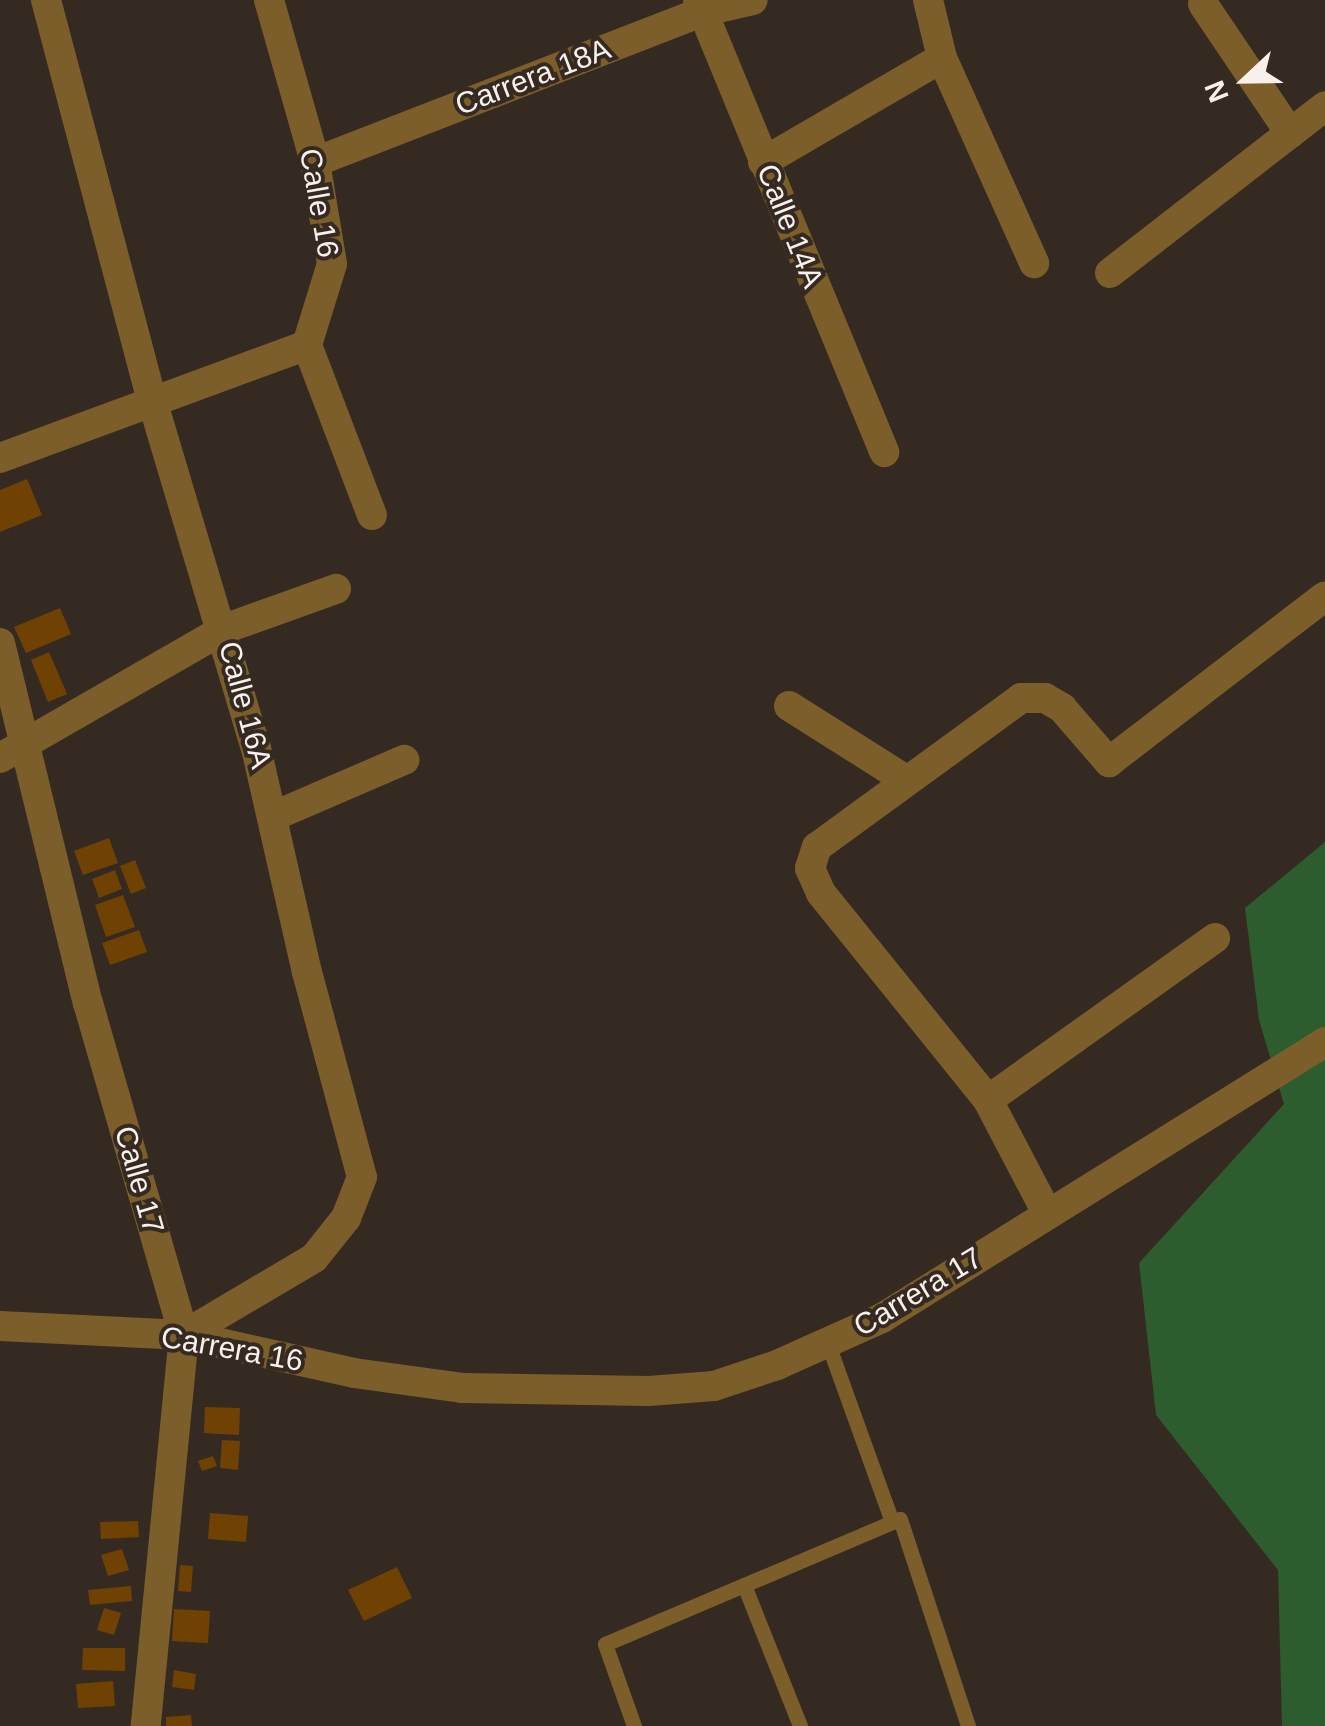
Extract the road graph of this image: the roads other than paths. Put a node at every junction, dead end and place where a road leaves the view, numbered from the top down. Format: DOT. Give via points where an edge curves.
graph roads {
  1 [pos="46,0"];
  2 [pos="269,0"];
  3 [pos="753,0"];
  4 [pos="928,0"];
  5 [pos="1203,4"];
  6 [pos="700,6"];
  7 [pos="942,58"];
  8 [pos="1325,106"];
  9 [pos="1290,133"];
  10 [pos="315,162"];
  11 [pos="763,162"];
  12 [pos="1034,263"];
  13 [pos="1110,273"];
  14 [pos="307,344"];
  15 [pos="152,400"];
  16 [pos="884,452"];
  17 [pos="0,458"];
  18 [pos="372,515"];
  19 [pos="336,590"];
  20 [pos="1325,596"];
  21 [pos="224,629"];
  22 [pos="0,643"];
  23 [pos="789,706"];
  24 [pos="12,751"];
  25 [pos="404,760"];
  26 [pos="906,780"];
  27 [pos="274,816"];
  28 [pos="1214,938"];
  29 [pos="1325,1042"];
  30 [pos="988,1100"];
  31 [pos="1047,1213"];
  32 [pos="0,1326"];
  33 [pos="184,1335"];
  34 [pos="828,1344"];
  35 [pos="462,1388"];
  36 [pos="892,1522"];
  37 [pos="744,1585"];
  38 [pos="146,1726"];
  39 [pos="634,1726"];
  40 [pos="800,1726"];
  41 [pos="968,1726"];
  1 -- 15 [label="street, Calle 16A"];
  2 -- 10 [label="street, Calle 16"];
  3 -- 6 [label="street, Carrera 18A"];
  4 -- 7 [label="street"];
  5 -- 9 [label="street"];
  6 -- 10 [label="street, Carrera 18A"];
  6 -- 11 [label="street, Calle 14A"];
  7 -- 11 [label="street"];
  7 -- 12 [label="street"];
  8 -- 9 [label="street"];
  9 -- 13 [label="street"];
  10 -- 14 [label="street, Calle 16" via="332,264"];
  11 -- 16 [label="street, Calle 14A"];
  14 -- 15 [label="street"];
  14 -- 18 [label="street"];
  15 -- 17 [label="street"];
  15 -- 21 [label="street, Calle 16A"];
  19 -- 21 [label="street"];
  20 -- 26 [label="street" via="1109,762 1062,708 1045,698 1021,698"];
  21 -- 24 [label="street"];
  21 -- 27 [label="street, Calle 16A"];
  22 -- 24 [label="street, Calle 17"];
  23 -- 26 [label="street"];
  24 -- 33 [label="street, Calle 17"];
  25 -- 27 [label="street"];
  26 -- 30 [label="street" via="817,847 810,868 821,893"];
  27 -- 33 [label="street, Calle 16A" via="362,1177 346,1218 314,1258"];
  28 -- 30 [label="street"];
  29 -- 31 [label="street, Carrera 17"];
  30 -- 31 [label="street"];
  31 -- 34 [label="street, Carrera 17" via="882,1318"];
  32 -- 33 [label="street, Carrera 16"];
  33 -- 35 [label="street, Carrera 16" via="354,1373"];
  33 -- 38 [label="street, Calle 17"];
  34 -- 35 [label="street, Carrera 17" via="714,1386"];
  34 -- 36 [label="lane"];
  36 -- 37 [label="lane"];
  36 -- 41 [label="lane" via="900,1519"];
  37 -- 39 [label="lane" via="605,1644"];
  37 -- 40 [label="lane"];
}
